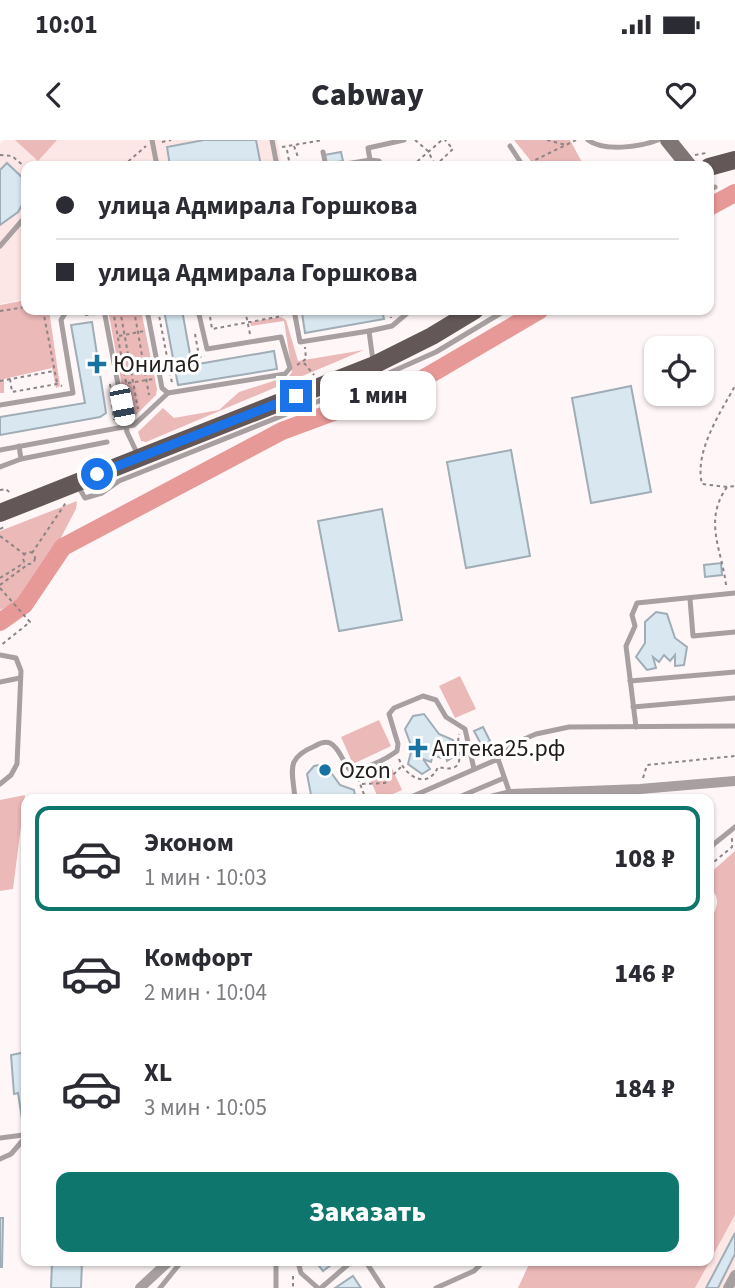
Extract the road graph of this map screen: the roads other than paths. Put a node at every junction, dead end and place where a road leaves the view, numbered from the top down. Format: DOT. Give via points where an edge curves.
graph roads {
  1 [pos="272,140"];
  2 [pos="366,140"];
  3 [pos="404,140"];
  4 [pos="588,140"];
  5 [pos="659,140"];
  6 [pos="668,140"];
  7 [pos="152,142"];
  8 [pos="623,143"];
  9 [pos="510,146"];
  10 [pos="368,148"];
  11 [pos="323,152"];
  12 [pos="370,160"];
  13 [pos="735,160"];
  14 [pos="156,161"];
  15 [pos="276,161"];
  16 [pos="325,161"];
  17 [pos="364,161"];
  18 [pos="379,161"];
  19 [pos="520,161"];
  20 [pos="685,161"];
  21 [pos="714,166"];
  22 [pos="21,222"];
  23 [pos="0,246"];
  24 [pos="64,315"];
  25 [pos="105,315"];
  26 [pos="149,315"];
  27 [pos="199,315"];
  28 [pos="295,315"];
  29 [pos="405,315"];
  30 [pos="466,315"];
  31 [pos="498,315"];
  32 [pos="369,331"];
  33 [pos="374,365"];
  34 [pos="168,393"];
  35 [pos="0,405"];
  36 [pos="126,426"];
  37 [pos="107,442"];
  38 [pos="19,446"];
  39 [pos="0,450"];
  40 [pos="140,457"];
  41 [pos="21,459"];
  42 [pos="0,467"];
  43 [pos="73,490"];
  44 [pos="0,513"];
  45 [pos="735,593"];
  46 [pos="690,599"];
  47 [pos="735,632"];
  48 [pos="0,655"];
  49 [pos="735,672"];
  50 [pos="20,678"];
  51 [pos="630,681"];
  52 [pos="0,682"];
  53 [pos="735,698"];
  54 [pos="633,707"];
  55 [pos="735,726"];
  56 [pos="636,727"];
  57 [pos="498,759"];
  58 [pos="474,769"];
  59 [pos="504,778"];
  60 [pos="735,781"];
  61 [pos="0,784"];
  62 [pos="295,794"];
  63 [pos="418,794"];
  64 [pos="466,794"];
  65 [pos="510,794"];
  66 [pos="735,827"];
  67 [pos="714,844"];
  68 [pos="21,1135"];
  69 [pos="0,1138"];
  70 [pos="21,1142"];
  71 [pos="0,1159"];
  72 [pos="164,1266"];
  73 [pos="178,1266"];
  74 [pos="276,1266"];
  75 [pos="299,1266"];
  76 [pos="346,1266"];
  77 [pos="369,1266"];
  78 [pos="479,1266"];
  79 [pos="735,1275"];
  80 [pos="140,1288"];
  81 [pos="160,1288"];
  82 [pos="276,1288"];
  83 [pos="319,1288"];
  84 [pos="383,1288"];
  85 [pos="436,1288"];
  86 [pos="728,1288"];
  1 -- 15 [label="lane"];
  2 -- 10 [label="lane"];
  3 -- 10 [label="lane"];
  4 -- 8 [label="lane" via="595,145"];
  5 -- 8 [label="lane"];
  6 -- 20 [label="main road"];
  7 -- 14 [label="lane"];
  9 -- 19 [label="lane"];
  10 -- 12 [label="lane"];
  11 -- 16 [label="lane"];
  12 -- 17 [label="lane"];
  12 -- 18 [label="lane"];
  13 -- 21 [label="main road"];
  22 -- 23 [label="lane"];
  24 -- 35 [label="lane" via="61,320 73,393"];
  25 -- 36 [label="lane"];
  26 -- 34 [label="lane" via="160,378"];
  27 -- 34 [label="lane" via="206,349 283,338 288,371"];
  28 -- 32 [label="lane" via="299,340 304,344"];
  29 -- 32 [label="lane" via="392,326"];
  30 -- 33 [label="main road"];
  31 -- 43 [label="lane" via="436,352 120,481 102,493 85,498"];
  32 -- 33 [label="lane"];
  33 -- 40 [label="main road"];
  34 -- 36 [label="lane" via="134,425"];
  36 -- 38 [label="lane"];
  36 -- 40 [label="lane"];
  37 -- 41 [label="lane"];
  38 -- 39 [label="lane"];
  38 -- 41 [label="lane"];
  40 -- 43 [label="main road"];
  41 -- 42 [label="lane"];
  43 -- 44 [label="main road"];
  45 -- 46 [label="lane"];
  46 -- 47 [label="lane" via="693,636"];
  46 -- 51 [label="lane" via="637,603 633,608 635,626 626,646"];
  48 -- 50 [label="lane" via="16,658"];
  49 -- 51 [label="lane"];
  50 -- 52 [label="lane"];
  50 -- 61 [label="lane" via="17,764"];
  51 -- 54 [label="lane"];
  53 -- 54 [label="lane"];
  54 -- 56 [label="lane"];
  55 -- 56 [label="lane"];
  56 -- 57 [label="lane" via="569,727 536,734 515,743"];
  57 -- 58 [label="lane"];
  57 -- 59 [label="lane"];
  58 -- 62 [label="lane" via="465,729 446,717 436,700 423,696 389,714 397,751 357,770 350,770 329,743 297,753 292,762"];
  58 -- 63 [label="lane"];
  59 -- 64 [label="lane"];
  59 -- 65 [label="lane"];
  60 -- 65 [label="street"];
  66 -- 67 [label="lane"];
  68 -- 69 [label="lane"];
  70 -- 71 [label="lane"];
  72 -- 80 [label="street"];
  73 -- 81 [label="lane"];
  74 -- 82 [label="lane"];
  75 -- 83 [label="lane"];
  76 -- 83 [label="lane"];
  77 -- 84 [label="lane"];
  78 -- 85 [label="lane"];
  79 -- 86 [label="street"];
}
